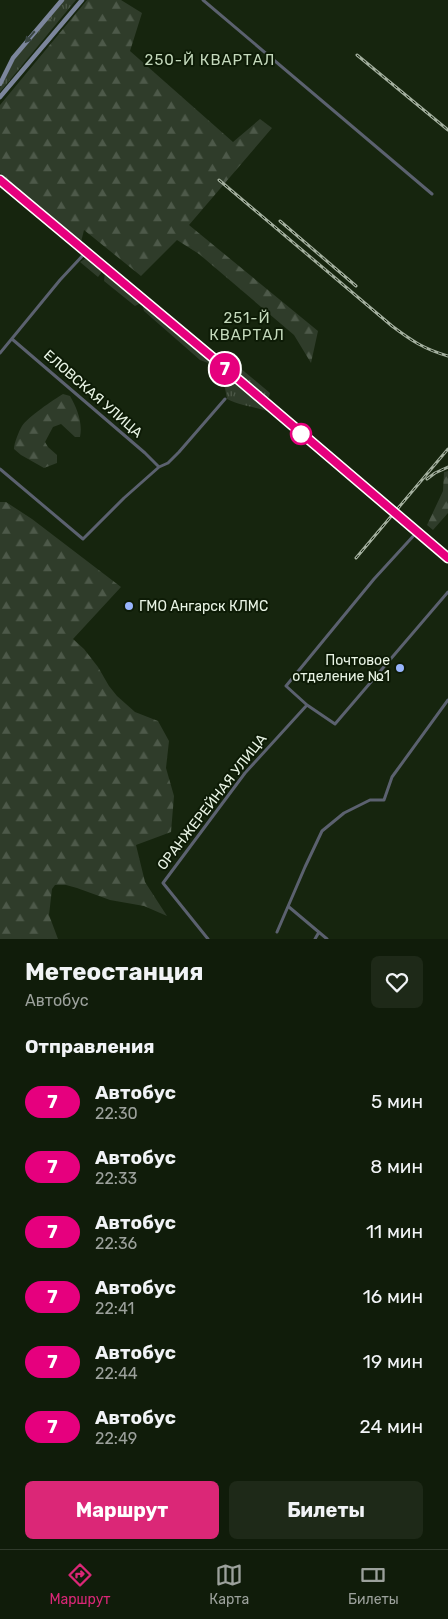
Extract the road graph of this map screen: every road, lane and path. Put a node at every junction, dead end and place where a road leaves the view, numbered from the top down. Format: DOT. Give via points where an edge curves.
graph roads {
  1 [pos="62,0"];
  2 [pos="82,0"];
  3 [pos="203,0"];
  4 [pos="0,84"];
  5 [pos="0,97"];
  6 [pos="0,180"];
  7 [pos="432,194"];
  8 [pos="86,252"];
  9 [pos="12,339"];
  10 [pos="0,353"];
  11 [pos="225,399"];
  12 [pos="0,468"];
  13 [pos="159,468"];
  14 [pos="417,532"];
  15 [pos="448,558"];
  16 [pos="448,592"];
  17 [pos="448,700"];
  18 [pos="306,705"];
  19 [pos="288,907"];
  20 [pos="277,932"];
  21 [pos="319,932"];
  22 [pos="208,939"];
  23 [pos="316,939"];
  24 [pos="327,939"];
  1 -- 4 [label="main road, one-way" via="13,58"];
  2 -- 5 [label="main road"];
  3 -- 7 [label="street"];
  6 -- 8 [label="street"];
  8 -- 9 [label="street"];
  8 -- 14 [label="street"];
  9 -- 10 [label="street"];
  9 -- 13 [label="street, ЕЛОВСКАЯ УЛИЦА"];
  11 -- 13 [label="street" via="179,452"];
  12 -- 13 [label="street" via="83,539"];
  14 -- 15 [label="street"];
  14 -- 18 [label="street" via="286,686"];
  16 -- 18 [label="street" via="335,724"];
  17 -- 19 [label="street" via="392,777 384,800 370,800 344,813 322,831"];
  18 -- 22 [label="street, ОРАНЖЕРЕЙНАЯ УЛИЦА" via="245,774 163,883"];
  19 -- 20 [label="street"];
  19 -- 21 [label="street"];
  21 -- 23 [label="street"];
  21 -- 24 [label="street"];
}
